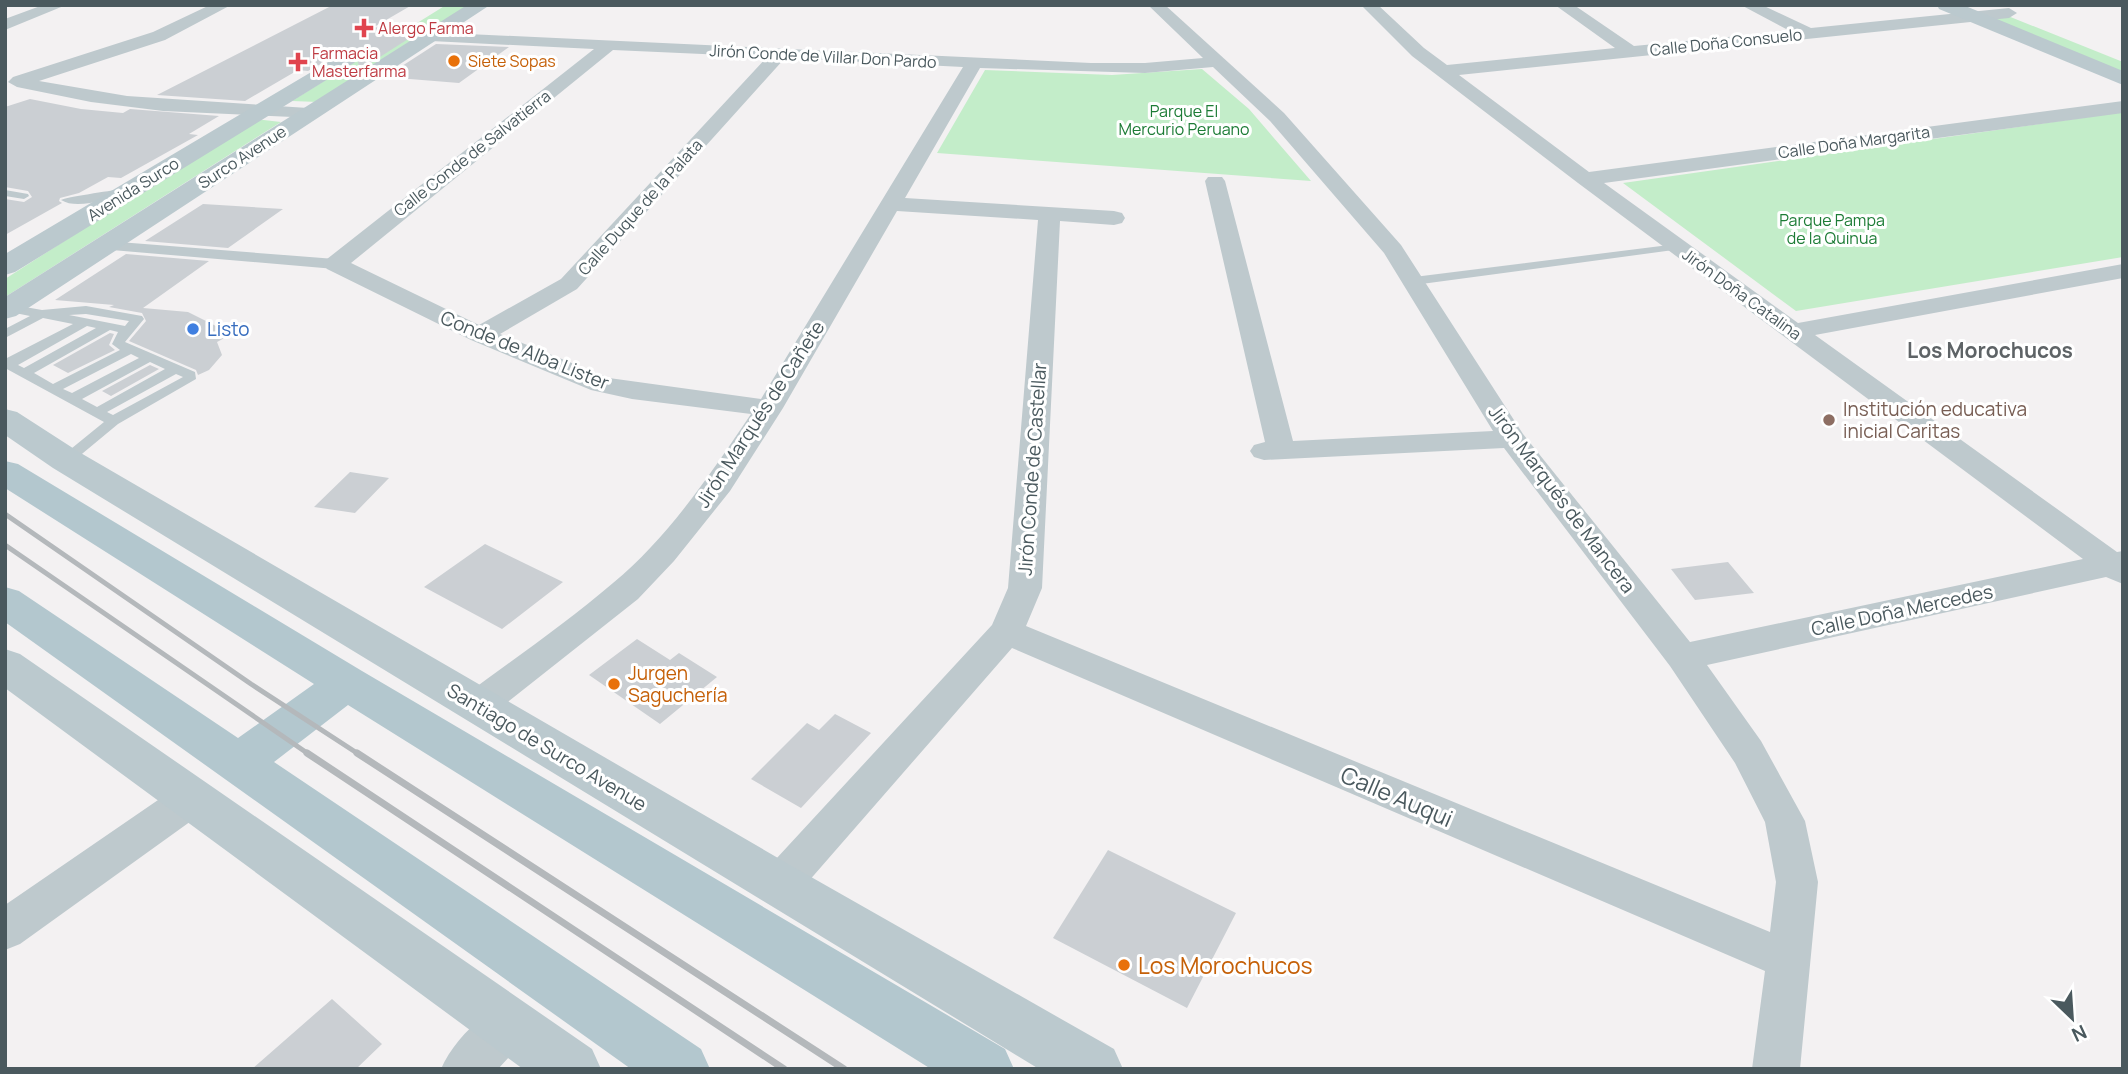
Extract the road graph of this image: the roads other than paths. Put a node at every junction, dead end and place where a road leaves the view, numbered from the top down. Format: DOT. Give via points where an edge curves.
graph roads {
  1 [pos="58,5"];
  2 [pos="223,5"];
  3 [pos="481,5"];
  4 [pos="1156,5"];
  5 [pos="1369,5"];
  6 [pos="1563,5"];
  7 [pos="1749,5"];
  8 [pos="1946,5"];
  9 [pos="1999,9"];
  10 [pos="1970,17"];
  11 [pos="5,25"];
  12 [pos="1808,34"];
  13 [pos="431,36"];
  14 [pos="609,45"];
  15 [pos="368,46"];
  16 [pos="1630,52"];
  17 [pos="780,54"];
  18 [pos="2123,58"];
  19 [pos="1215,62"];
  20 [pos="974,64"];
  21 [pos="1443,71"];
  22 [pos="2123,79"];
  23 [pos="12,83"];
  24 [pos="2123,107"];
  25 [pos="260,111"];
  26 [pos="308,114"];
  27 [pos="1585,179"];
  28 [pos="1215,181"];
  29 [pos="134,188"];
  30 [pos="5,193"];
  31 [pos="24,196"];
  32 [pos="66,200"];
  33 [pos="890,204"];
  34 [pos="1049,215"];
  35 [pos="1114,218"];
  36 [pos="60,234"];
  37 [pos="106,246"];
  38 [pos="1677,247"];
  39 [pos="5,253"];
  40 [pos="335,263"];
  41 [pos="5,267"];
  42 [pos="2123,271"];
  43 [pos="1414,281"];
  44 [pos="7,309"];
  45 [pos="42,314"];
  46 [pos="84,323"];
  47 [pos="108,326"];
  48 [pos="1793,331"];
  49 [pos="125,333"];
  50 [pos="5,334"];
  51 [pos="480,335"];
  52 [pos="131,349"];
  53 [pos="150,357"];
  54 [pos="7,364"];
  55 [pos="177,368"];
  56 [pos="24,373"];
  57 [pos="54,389"];
  58 [pos="71,399"];
  59 [pos="768,408"];
  60 [pos="97,412"];
  61 [pos="5,419"];
  62 [pos="113,421"];
  63 [pos="1512,439"];
  64 [pos="66,460"];
  65 [pos="5,472"];
  66 [pos="2119,567"];
  67 [pos="5,601"];
  68 [pos="1006,632"];
  69 [pos="1682,657"];
  70 [pos="5,665"];
  71 [pos="346,683"];
  72 [pos="477,706"];
  73 [pos="239,762"];
  74 [pos="191,799"];
  75 [pos="779,885"];
  76 [pos="5,930"];
  77 [pos="1788,960"];
  78 [pos="509,1024"];
  79 [pos="465,1069"];
  80 [pos="572,1069"];
  81 [pos="681,1069"];
  82 [pos="985,1069"];
  83 [pos="1094,1069"];
  84 [pos="1776,1069"];
  1 -- 11 [label="street"];
  2 -- 23 [label="street" via="159,36"];
  3 -- 13 [label="main road, Surco Avenue"];
  4 -- 19 [label="street, Jirón Marqués de Mancera"];
  5 -- 21 [label="street, Jirón Doña Catalina"];
  6 -- 16 [label="street"];
  7 -- 12 [label="street"];
  8 -- 10 [label="main road"];
  9 -- 10 [label="street, Calle Doña Consuelo"];
  9 -- 18 [label="main road"];
  10 -- 12 [label="street, Calle Doña Consuelo"];
  10 -- 22 [label="main road"];
  12 -- 16 [label="street, Calle Doña Consuelo"];
  13 -- 14 [label="street, Jirón Conde de Villar Don Pardo"];
  13 -- 26 [label="main road, Surco Avenue"];
  14 -- 17 [label="street, Jirón Conde de Villar Don Pardo"];
  14 -- 40 [label="street, Calle Conde de Salvatierra"];
  15 -- 25 [label="main road, Surco Avenue"];
  16 -- 21 [label="street, Calle Doña Consuelo"];
  17 -- 20 [label="street, Jirón Conde de Villar Don Pardo"];
  17 -- 51 [label="street, Calle Duque de la Palata" via="569,284"];
  19 -- 20 [label="street, Jirón Conde de Villar Don Pardo" via="1130,69"];
  19 -- 43 [label="street, Jirón Marqués de Mancera" via="1278,117 1393,250"];
  20 -- 33 [label="street, Jirón Marqués de Cañete"];
  21 -- 27 [label="street, Jirón Doña Catalina"];
  23 -- 25 [label="street" via="93,98"];
  24 -- 27 [label="street, Calle Doña Margarita"];
  25 -- 26 [label="street"];
  25 -- 29 [label="main road, Avenida Surco"];
  26 -- 37 [label="main road, Surco Avenue"];
  27 -- 38 [label="street, Jirón Doña Catalina"];
  28 -- 63 [label="street" via="1273,450"];
  29 -- 32 [label="lane" via="86,201"];
  29 -- 36 [label="main road, Avenida Surco"];
  30 -- 31 [label="lane"];
  33 -- 34 [label="street"];
  33 -- 59 [label="street, Jirón Marqués de Cañete"];
  34 -- 35 [label="street"];
  34 -- 68 [label="street, Jirón Conde de Castellar" via="1025,588"];
  36 -- 39 [label="main road"];
  36 -- 41 [label="main road, Avenida Surco"];
  37 -- 40 [label="street"];
  37 -- 44 [label="main road, Surco Avenue"];
  38 -- 43 [label="lane"];
  38 -- 48 [label="street, Jirón Doña Catalina"];
  40 -- 51 [label="street, Conde de Alba Lister"];
  42 -- 48 [label="street"];
  43 -- 63 [label="street, Jirón Marqués de Mancera"];
  44 -- 45 [label="lane"];
  45 -- 46 [label="lane"];
  45 -- 49 [label="lane" via="86,310 138,318"];
  45 -- 50 [label="lane"];
  46 -- 47 [label="lane"];
  46 -- 54 [label="lane"];
  47 -- 49 [label="lane"];
  47 -- 56 [label="lane"];
  48 -- 66 [label="street, Jirón Doña Catalina"];
  49 -- 52 [label="lane" via="118,344"];
  51 -- 59 [label="street, Conde de Alba Lister" via="601,384"];
  52 -- 53 [label="lane"];
  52 -- 57 [label="lane"];
  53 -- 55 [label="lane"];
  53 -- 58 [label="lane"];
  54 -- 56 [label="lane"];
  55 -- 60 [label="lane"];
  55 -- 62 [label="lane" via="190,375 189,379"];
  56 -- 57 [label="lane"];
  57 -- 58 [label="lane"];
  58 -- 60 [label="lane"];
  59 -- 72 [label="street, Jirón Marqués de Cañete" via="719,484 626,591"];
  60 -- 62 [label="lane"];
  61 -- 64 [label="main road, Santiago de Surco Avenue"];
  62 -- 64 [label="lane"];
  63 -- 69 [label="street, Jirón Marqués de Mancera"];
  64 -- 72 [label="main road, Santiago de Surco Avenue"];
  65 -- 71 [label="main road"];
  66 -- 69 [label="street, Calle Doña Mercedes"];
  67 -- 73 [label="main road"];
  68 -- 75 [label="street, Jirón Conde de Castellar"];
  68 -- 77 [label="street, Calle Auqui"];
  69 -- 77 [label="street, Jirón Marqués de Mancera" via="1748,752 1784,821 1797,882"];
  70 -- 74 [label="main road"];
  71 -- 73 [label="main road"];
  71 -- 82 [label="main road"];
  72 -- 75 [label="main road, Santiago de Surco Avenue"];
  73 -- 81 [label="main road"];
  74 -- 76 [label="street"];
  74 -- 78 [label="main road"];
  75 -- 83 [label="main road, Santiago de Surco Avenue"];
  77 -- 84 [label="street, Jirón Marqués de Mancera"];
  78 -- 79 [label="street"];
  78 -- 80 [label="main road"];
}
